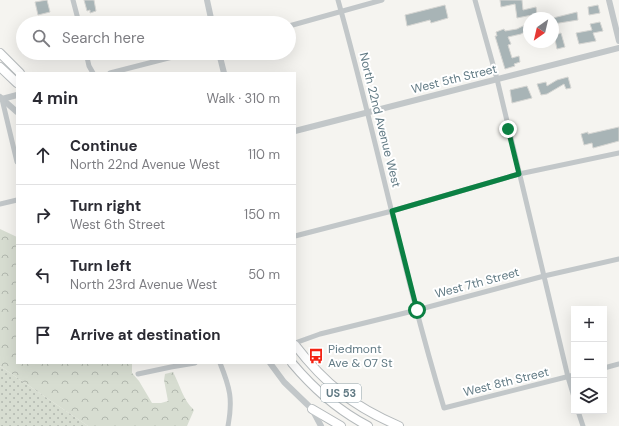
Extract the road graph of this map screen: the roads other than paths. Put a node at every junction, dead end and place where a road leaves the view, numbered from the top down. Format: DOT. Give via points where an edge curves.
graph roads {
  1 [pos="73,0"];
  2 [pos="207,0"];
  3 [pos="338,0"];
  4 [pos="382,0"];
  5 [pos="475,0"];
  6 [pos="609,0"];
  7 [pos="342,12"];
  8 [pos="77,16"];
  9 [pos="210,16"];
  10 [pos="296,24"];
  11 [pos="619,41"];
  12 [pos="619,48"];
  13 [pos="0,53"];
  14 [pos="87,60"];
  15 [pos="161,60"];
  16 [pos="221,60"];
  17 [pos="0,68"];
  18 [pos="19,72"];
  19 [pos="91,72"];
  20 [pos="114,72"];
  21 [pos="224,72"];
  22 [pos="497,79"];
  23 [pos="16,82"];
  24 [pos="16,95"];
  25 [pos="1,98"];
  26 [pos="16,111"];
  27 [pos="368,112"];
  28 [pos="296,131"];
  29 [pos="619,153"];
  30 [pos="16,158"];
  31 [pos="519,174"];
  32 [pos="16,200"];
  33 [pos="0,204"];
  34 [pos="392,211"];
  35 [pos="296,236"];
  36 [pos="619,259"];
  37 [pos="544,276"];
  38 [pos="417,310"];
  39 [pos="296,344"];
  40 [pos="296,345"];
  41 [pos="190,364"];
  42 [pos="220,364"];
  43 [pos="271,364"];
  44 [pos="293,364"];
  45 [pos="619,364"];
  46 [pos="607,367"];
  47 [pos="138,374"];
  48 [pos="571,376"];
  49 [pos="568,377"];
  50 [pos="571,387"];
  51 [pos="444,408"];
  52 [pos="312,409"];
  53 [pos="579,414"];
  54 [pos="228,426"];
  55 [pos="322,426"];
  56 [pos="341,426"];
  57 [pos="368,426"];
  58 [pos="399,426"];
  59 [pos="583,426"];
  1 -- 8 [label="street"];
  2 -- 9 [label="street"];
  3 -- 7 [label="street, North 22nd Avenue West"];
  4 -- 7 [label="street"];
  5 -- 22 [label="street"];
  6 -- 11 [label="street"];
  7 -- 10 [label="street"];
  7 -- 27 [label="street, North 22nd Avenue West"];
  12 -- 22 [label="street, West 5th Street"];
  13 -- 18 [label="highway"];
  14 -- 19 [label="street"];
  15 -- 20 [label="street"];
  16 -- 21 [label="street"];
  17 -- 23 [label="highway"];
  22 -- 27 [label="street, West 5th Street"];
  22 -- 31 [label="street"];
  24 -- 25 [label="street"];
  25 -- 26 [label="street"];
  25 -- 30 [label="street"];
  27 -- 28 [label="street, West 5th Street"];
  27 -- 34 [label="street, North 22nd Avenue West"];
  29 -- 31 [label="street"];
  31 -- 34 [label="street"];
  31 -- 37 [label="street"];
  32 -- 33 [label="street"];
  34 -- 35 [label="street"];
  34 -- 38 [label="street, North 22nd Avenue West"];
  36 -- 37 [label="street, West 7th Street"];
  37 -- 38 [label="street, West 7th Street"];
  37 -- 49 [label="street"];
  38 -- 39 [label="street, West 7th Street" via="320,334"];
  38 -- 51 [label="street, North 22nd Avenue West"];
  40 -- 58 [label="highway, US 53" via="335,389 367,411"];
  41 -- 47 [label="street"];
  42 -- 54 [label="street" via="230,392 231,410"];
  43 -- 52 [label="street" via="284,382"];
  44 -- 57 [label="highway, US 53" via="324,396"];
  45 -- 46 [label="street"];
  48 -- 49 [label="street, West 8th Street"];
  49 -- 50 [label="street"];
  49 -- 51 [label="street, West 8th Street"];
  52 -- 55 [label="street"];
  52 -- 56 [label="highway"];
  53 -- 59 [label="street"];
}
